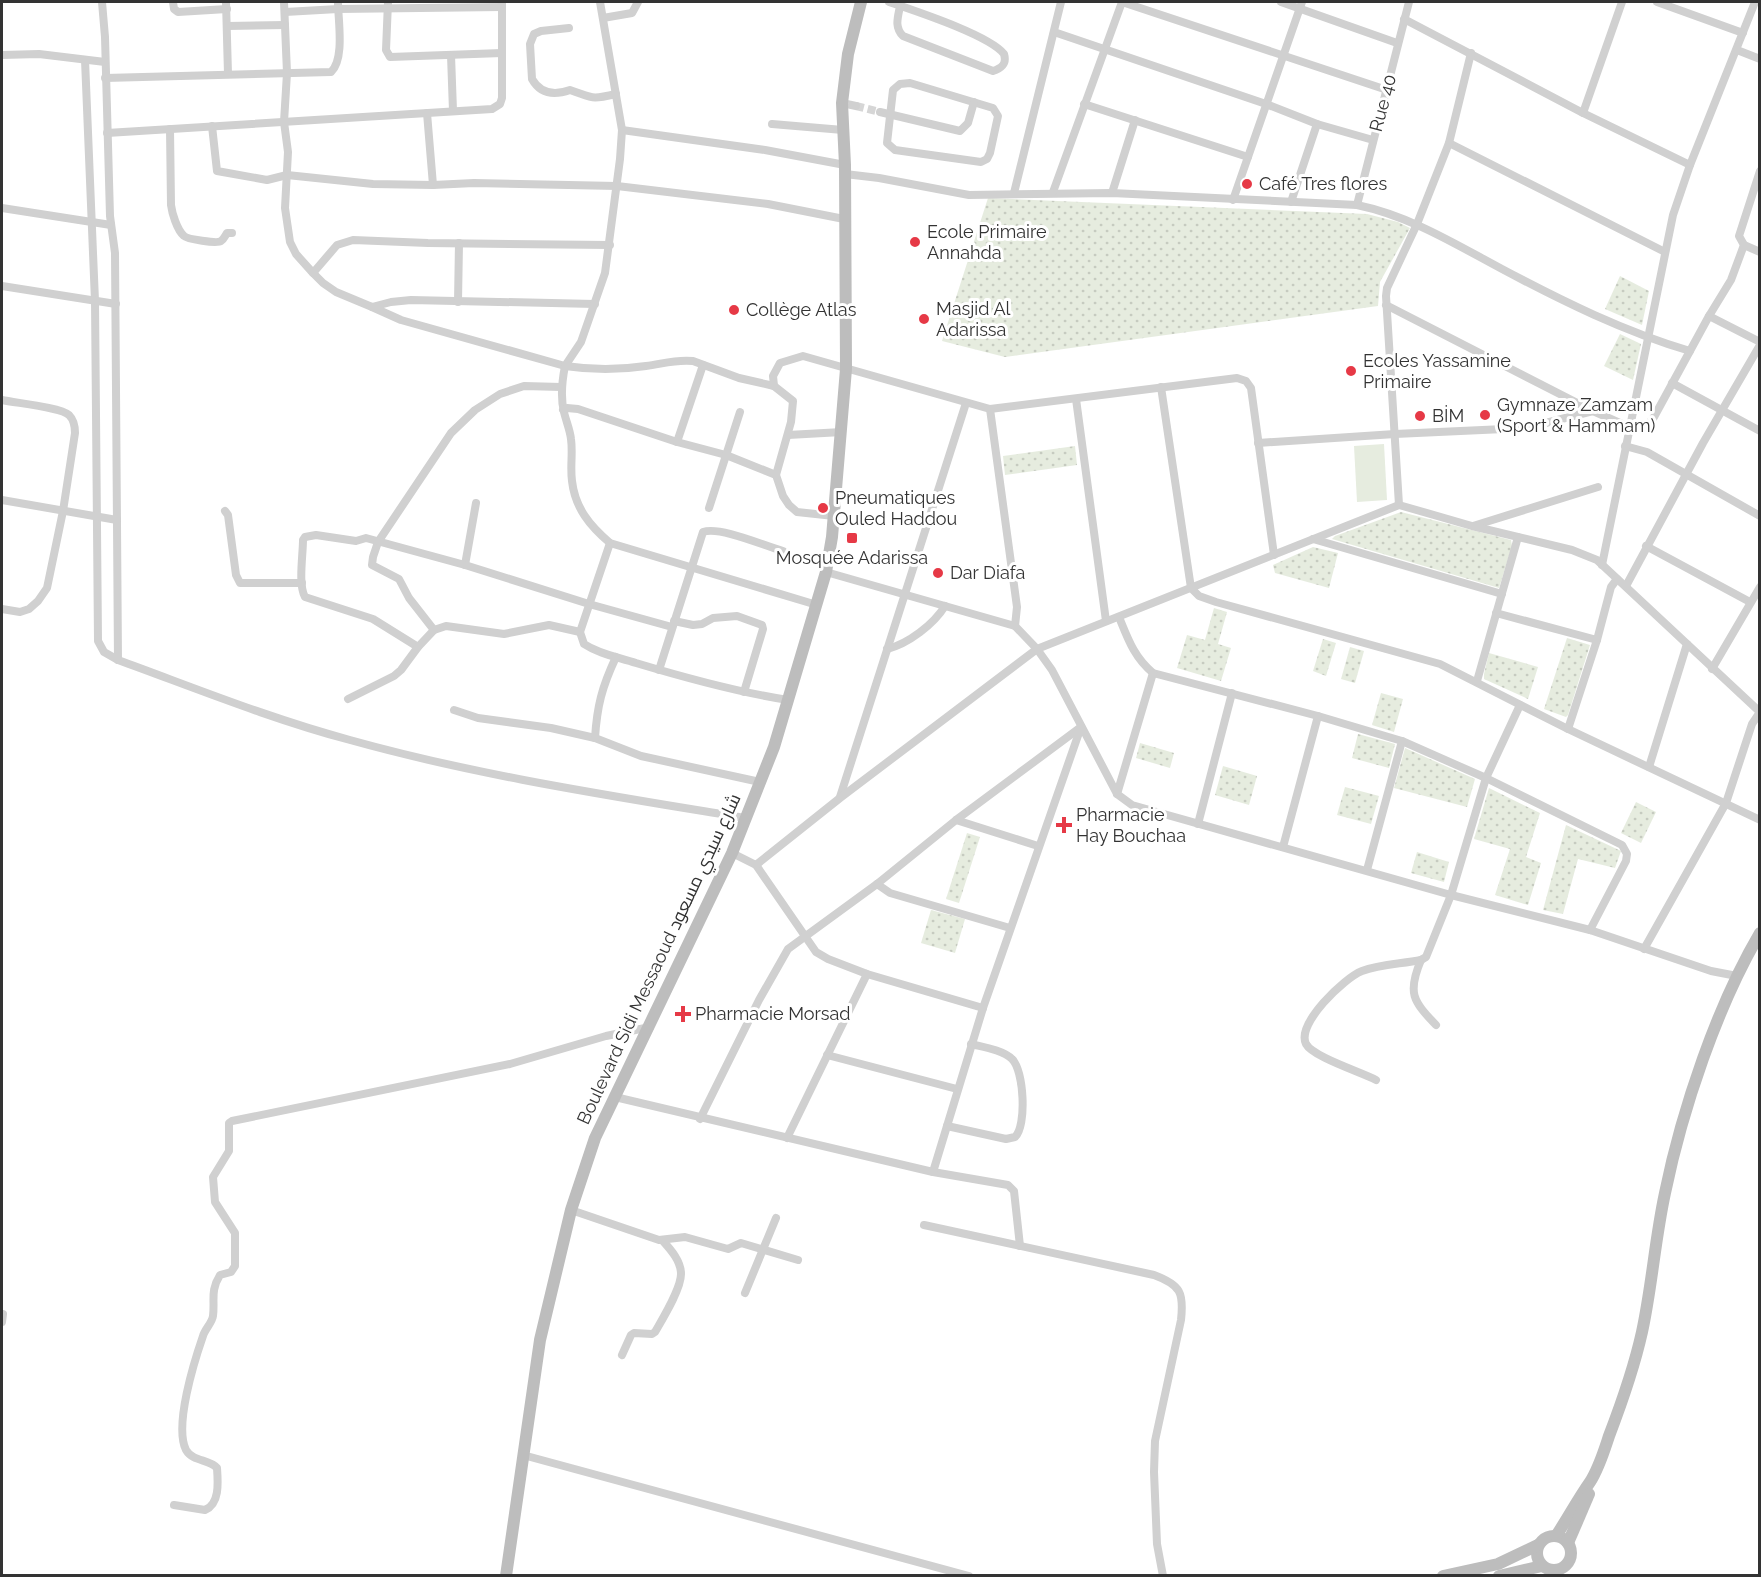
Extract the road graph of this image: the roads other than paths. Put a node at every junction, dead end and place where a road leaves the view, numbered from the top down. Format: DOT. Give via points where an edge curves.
graph roads {
  1 [pos="102,2"];
  2 [pos="173,2"];
  3 [pos="284,2"];
  4 [pos="600,2"];
  5 [pos="638,2"];
  6 [pos="861,2"];
  7 [pos="889,2"];
  8 [pos="1061,2"];
  9 [pos="1122,2"];
  10 [pos="1281,2"];
  11 [pos="1409,2"];
  12 [pos="1622,2"];
  13 [pos="1657,2"];
  14 [pos="1755,2"];
  15 [pos="502,4"];
  16 [pos="226,5"];
  17 [pos="338,5"];
  18 [pos="388,5"];
  19 [pos="1301,5"];
  20 [pos="900,6"];
  21 [pos="285,12"];
  22 [pos="603,18"];
  23 [pos="1404,19"];
  24 [pos="285,25"];
  25 [pos="227,26"];
  26 [pos="568,28"];
  27 [pos="1054,32"];
  28 [pos="1743,33"];
  29 [pos="1397,43"];
  30 [pos="1104,48"];
  31 [pos="1737,50"];
  32 [pos="502,53"];
  33 [pos="1471,53"];
  34 [pos="2,55"];
  35 [pos="451,55"];
  36 [pos="1284,55"];
  37 [pos="1760,59"];
  38 [pos="85,60"];
  39 [pos="105,62"];
  40 [pos="286,73"];
  41 [pos="228,74"];
  42 [pos="105,78"];
  43 [pos="1387,90"];
  44 [pos="616,94"];
  45 [pos="974,102"];
  46 [pos="842,103"];
  47 [pos="1084,104"];
  48 [pos="1266,104"];
  49 [pos="856,106"];
  50 [pos="453,111"];
  51 [pos="880,112"];
  52 [pos="427,113"];
  53 [pos="1583,113"];
  54 [pos="889,114"];
  55 [pos="1135,120"];
  56 [pos="284,122"];
  57 [pos="772,124"];
  58 [pos="1317,124"];
  59 [pos="212,126"];
  60 [pos="170,129"];
  61 [pos="622,130"];
  62 [pos="843,130"];
  63 [pos="107,133"];
  64 [pos="1373,140"];
  65 [pos="1449,143"];
  66 [pos="1248,157"];
  67 [pos="1690,165"];
  68 [pos="845,170"];
  69 [pos="1760,171"];
  70 [pos="287,175"];
  71 [pos="433,185"];
  72 [pos="617,186"];
  73 [pos="1053,192"];
  74 [pos="1014,193"];
  75 [pos="1112,193"];
  76 [pos="1233,200"];
  77 [pos="1291,202"];
  78 [pos="1357,205"];
  79 [pos="2,208"];
  80 [pos="844,219"];
  81 [pos="93,222"];
  82 [pos="1417,224"];
  83 [pos="111,225"];
  84 [pos="232,233"];
  85 [pos="459,243"];
  86 [pos="610,244"];
  87 [pos="1744,245"];
  88 [pos="1665,252"];
  89 [pos="1760,252"];
  90 [pos="312,273"];
  91 [pos="2,286"];
  92 [pos="95,301"];
  93 [pos="458,302"];
  94 [pos="116,304"];
  95 [pos="595,304"];
  96 [pos="1386,304"];
  97 [pos="372,307"];
  98 [pos="1709,316"];
  99 [pos="1648,339"];
  100 [pos="1760,344"];
  101 [pos="1690,351"];
  102 [pos="703,365"];
  103 [pos="565,366"];
  104 [pos="846,369"];
  105 [pos="1672,382"];
  106 [pos="774,386"];
  107 [pos="561,387"];
  108 [pos="1161,387"];
  109 [pos="1076,399"];
  110 [pos="2,400"];
  111 [pos="966,403"];
  112 [pos="990,409"];
  113 [pos="563,410"];
  114 [pos="1722,410"];
  115 [pos="1593,411"];
  116 [pos="740,412"];
  117 [pos="1631,428"];
  118 [pos="1760,431"];
  119 [pos="842,432"];
  120 [pos="1395,434"];
  121 [pos="788,435"];
  122 [pos="677,442"];
  123 [pos="1258,443"];
  124 [pos="1625,446"];
  125 [pos="726,455"];
  126 [pos="1687,473"];
  127 [pos="776,475"];
  128 [pos="1598,487"];
  129 [pos="2,500"];
  130 [pos="476,503"];
  131 [pos="1399,505"];
  132 [pos="709,508"];
  133 [pos="63,511"];
  134 [pos="225,511"];
  135 [pos="834,516"];
  136 [pos="1760,516"];
  137 [pos="98,517"];
  138 [pos="117,520"];
  139 [pos="1472,526"];
  140 [pos="1518,537"];
  141 [pos="1313,539"];
  142 [pos="378,542"];
  143 [pos="610,543"];
  144 [pos="1646,546"];
  145 [pos="783,552"];
  146 [pos="1274,555"];
  147 [pos="1602,565"];
  148 [pos="465,566"];
  149 [pos="691,567"];
  150 [pos="826,572"];
  151 [pos="1617,579"];
  152 [pos="302,583"];
  153 [pos="1626,586"];
  154 [pos="1760,587"];
  155 [pos="1191,588"];
  156 [pos="904,594"];
  157 [pos="1502,594"];
  158 [pos="1750,602"];
  159 [pos="589,604"];
  160 [pos="817,605"];
  161 [pos="945,606"];
  162 [pos="2,609"];
  163 [pos="1496,613"];
  164 [pos="1119,617"];
  165 [pos="1106,621"];
  166 [pos="673,624"];
  167 [pos="1015,626"];
  168 [pos="434,630"];
  169 [pos="580,632"];
  170 [pos="1597,640"];
  171 [pos="1686,644"];
  172 [pos="417,647"];
  173 [pos="887,648"];
  174 [pos="1037,649"];
  175 [pos="615,657"];
  176 [pos="118,660"];
  177 [pos="1712,669"];
  178 [pos="659,670"];
  179 [pos="1153,673"];
  180 [pos="1477,681"];
  181 [pos="744,692"];
  182 [pos="1232,693"];
  183 [pos="348,699"];
  184 [pos="788,700"];
  185 [pos="1520,705"];
  186 [pos="454,710"];
  187 [pos="1760,712"];
  188 [pos="1318,716"];
  189 [pos="1081,727"];
  190 [pos="1568,729"];
  191 [pos="595,738"];
  192 [pos="1402,741"];
  193 [pos="1649,767"];
  194 [pos="1486,778"];
  195 [pos="760,782"];
  196 [pos="1117,794"];
  197 [pos="840,798"];
  198 [pos="1726,803"];
  199 [pos="745,818"];
  200 [pos="956,820"];
  201 [pos="1760,820"];
  202 [pos="1198,825"];
  203 [pos="1038,846"];
  204 [pos="1282,847"];
  205 [pos="732,854"];
  206 [pos="756,865"];
  207 [pos="1367,870"];
  208 [pos="877,884"];
  209 [pos="1451,895"];
  210 [pos="1010,928"];
  211 [pos="1590,930"];
  212 [pos="1760,933"];
  213 [pos="804,936"];
  214 [pos="1644,949"];
  215 [pos="1420,960"];
  216 [pos="867,974"];
  217 [pos="1737,976"];
  218 [pos="982,1008"];
  219 [pos="1436,1025"];
  220 [pos="650,1027"];
  221 [pos="971,1044"];
  222 [pos="827,1056"];
  223 [pos="1376,1080"];
  224 [pos="957,1089"];
  225 [pos="615,1097"];
  226 [pos="700,1119"];
  227 [pos="946,1126"];
  228 [pos="787,1138"];
  229 [pos="933,1172"];
  230 [pos="571,1210"];
  231 [pos="776,1218"];
  232 [pos="924,1225"];
  233 [pos="663,1241"];
  234 [pos="1020,1246"];
  235 [pos="763,1249"];
  236 [pos="798,1260"];
  237 [pos="745,1293"];
  238 [pos="622,1355"];
  239 [pos="524,1455"];
  240 [pos="1590,1482"];
  241 [pos="174,1505"];
  242 [pos="1556,1536"];
  243 [pos="1568,1543"];
  244 [pos="1538,1545"];
  245 [pos="1548,1571"];
  246 [pos="506,1575"];
  247 [pos="969,1575"];
  248 [pos="1163,1575"];
  249 [pos="1443,1575"];
  250 [pos="1499,1575"];
  1 -- 39 [label="street"];
  2 -- 16 [label="street" via="178,12"];
  3 -- 21 [label="street"];
  4 -- 22 [label="street"];
  5 -- 22 [label="street" via="632,13"];
  6 -- 46 [label="street, Boulevard Sidi Messaoud شارع سيدي مسعود" via="852,33"];
  7 -- 20 [label="street"];
  8 -- 27 [label="street"];
  9 -- 30 [label="street"];
  9 -- 36 [label="street"];
  10 -- 19 [label="street"];
  11 -- 23 [label="street, Rue 40"];
  12 -- 53 [label="street"];
  13 -- 28 [label="street"];
  14 -- 28 [label="street"];
  15 -- 18 [label="street"];
  15 -- 32 [label="street"];
  16 -- 25 [label="street"];
  17 -- 18 [label="street"];
  17 -- 21 [label="street"];
  17 -- 40 [label="street" via="339,55 334,69 327,73"];
  18 -- 35 [label="street" via="388,56"];
  19 -- 29 [label="street"];
  19 -- 36 [label="street"];
  20 -- 20 [label="street" via="996,45 1004,54 1004,64 993,71 903,36 897,25"];
  21 -- 24 [label="street"];
  22 -- 44 [label="street"];
  23 -- 29 [label="street, Rue 40"];
  23 -- 33 [label="street"];
  24 -- 25 [label="street"];
  24 -- 40 [label="street"];
  25 -- 41 [label="street"];
  26 -- 44 [label="street" via="534,34 530,44 535,84 547,92 570,90 596,99"];
  27 -- 30 [label="street"];
  27 -- 74 [label="street"];
  28 -- 31 [label="street"];
  29 -- 43 [label="street, Rue 40"];
  30 -- 47 [label="street"];
  30 -- 48 [label="street"];
  31 -- 37 [label="street"];
  31 -- 67 [label="street"];
  32 -- 35 [label="street"];
  32 -- 50 [label="street" via="500,104 492,109"];
  33 -- 53 [label="street"];
  33 -- 65 [label="street"];
  34 -- 38 [label="street"];
  35 -- 50 [label="street"];
  36 -- 43 [label="street"];
  36 -- 48 [label="street"];
  38 -- 39 [label="street"];
  38 -- 81 [label="street"];
  39 -- 42 [label="street"];
  40 -- 41 [label="street"];
  40 -- 56 [label="street"];
  41 -- 42 [label="street"];
  42 -- 63 [label="street"];
  43 -- 64 [label="street, Rue 40"];
  44 -- 61 [label="street"];
  45 -- 54 [label="street" via="969,123 960,131"];
  45 -- 54 [label="street" via="910,83 900,84 892,90"];
  45 -- 54 [label="street" via="993,108 998,116 990,153 981,162 895,150 887,143"];
  46 -- 49 [label="street"];
  46 -- 62 [label="street, Boulevard Sidi Messaoud شارع سيدي مسعود"];
  47 -- 55 [label="street"];
  47 -- 73 [label="street"];
  48 -- 58 [label="street"];
  48 -- 66 [label="street"];
  50 -- 52 [label="street"];
  51 -- 54 [label="street"];
  52 -- 56 [label="street"];
  52 -- 71 [label="street"];
  53 -- 67 [label="street"];
  55 -- 66 [label="street"];
  55 -- 75 [label="street"];
  56 -- 59 [label="street"];
  56 -- 70 [label="street"];
  57 -- 62 [label="street"];
  58 -- 64 [label="street"];
  58 -- 77 [label="street"];
  59 -- 60 [label="street"];
  59 -- 70 [label="street" via="217,171 267,180"];
  60 -- 63 [label="street"];
  60 -- 84 [label="street" via="171,205 181,232 190,239 217,242"];
  61 -- 68 [label="street" via="765,150"];
  61 -- 72 [label="street"];
  62 -- 68 [label="street, Boulevard Sidi Messaoud شارع سيدي مسعود"];
  63 -- 83 [label="street"];
  64 -- 78 [label="street, Rue 40"];
  65 -- 82 [label="street"];
  65 -- 88 [label="street"];
  66 -- 76 [label="street"];
  67 -- 88 [label="street"];
  68 -- 74 [label="street" via="969,195"];
  68 -- 80 [label="street, Boulevard Sidi Messaoud شارع سيدي مسعود"];
  69 -- 87 [label="street" via="1739,236"];
  70 -- 71 [label="street" via="374,184"];
  70 -- 90 [label="street" via="285,208 290,242"];
  71 -- 72 [label="street"];
  72 -- 80 [label="street" via="768,204"];
  72 -- 86 [label="street"];
  73 -- 74 [label="street"];
  73 -- 75 [label="street"];
  75 -- 76 [label="street"];
  76 -- 77 [label="street"];
  77 -- 78 [label="street"];
  78 -- 82 [label="street"];
  79 -- 81 [label="street"];
  80 -- 104 [label="street, Boulevard Sidi Messaoud شارع سيدي مسعود"];
  81 -- 83 [label="street"];
  81 -- 92 [label="street"];
  82 -- 96 [label="street" via="1387,288"];
  82 -- 99 [label="street" via="1518,278"];
  83 -- 94 [label="street"];
  85 -- 86 [label="street"];
  85 -- 90 [label="street" via="344,241"];
  85 -- 93 [label="street"];
  86 -- 95 [label="street"];
  87 -- 89 [label="street"];
  87 -- 98 [label="street" via="1731,280"];
  88 -- 99 [label="street"];
  90 -- 97 [label="street" via="336,292"];
  91 -- 92 [label="street"];
  92 -- 94 [label="street"];
  92 -- 137 [label="street"];
  93 -- 95 [label="street"];
  93 -- 97 [label="street" via="411,300"];
  94 -- 138 [label="street"];
  95 -- 103 [label="street" via="580,342"];
  96 -- 115 [label="street"];
  96 -- 120 [label="street"];
  97 -- 103 [label="street" via="401,320"];
  98 -- 100 [label="street"];
  98 -- 101 [label="street"];
  99 -- 101 [label="street"];
  99 -- 117 [label="street"];
  100 -- 114 [label="street"];
  101 -- 105 [label="street"];
  102 -- 103 [label="street" via="682,360 627,369"];
  102 -- 106 [label="street"];
  102 -- 122 [label="street"];
  103 -- 107 [label="street"];
  104 -- 106 [label="street" via="812,357 794,357 776,368"];
  104 -- 111 [label="street"];
  104 -- 119 [label="street, Boulevard Sidi Messaoud شارع سيدي مسعود"];
  105 -- 114 [label="street"];
  105 -- 117 [label="street" via="1648,425 1641,430"];
  106 -- 121 [label="street" via="793,402"];
  107 -- 113 [label="street"];
  107 -- 142 [label="street" via="524,386 500,394 475,410 451,433"];
  108 -- 109 [label="street"];
  108 -- 123 [label="street" via="1238,378 1246,381 1251,388"];
  108 -- 155 [label="street"];
  109 -- 112 [label="street"];
  109 -- 165 [label="street"];
  110 -- 133 [label="street" via="62,411 75,425"];
  111 -- 112 [label="street"];
  111 -- 156 [label="street"];
  112 -- 167 [label="street" via="1017,607"];
  113 -- 122 [label="street" via="578,409"];
  113 -- 143 [label="street" via="571,438 575,496 592,528"];
  114 -- 118 [label="street"];
  114 -- 126 [label="street"];
  115 -- 117 [label="street"];
  115 -- 120 [label="street" via="1526,428"];
  116 -- 125 [label="street"];
  117 -- 124 [label="street"];
  119 -- 121 [label="street"];
  119 -- 135 [label="street, Boulevard Sidi Messaoud شارع سيدي مسعود"];
  120 -- 123 [label="street"];
  120 -- 131 [label="street"];
  121 -- 127 [label="street"];
  122 -- 125 [label="street"];
  123 -- 146 [label="street"];
  124 -- 126 [label="street" via="1647,452"];
  124 -- 147 [label="street"];
  125 -- 127 [label="street"];
  125 -- 132 [label="street"];
  126 -- 136 [label="street"];
  126 -- 144 [label="street"];
  127 -- 135 [label="street" via="783,496 797,512"];
  128 -- 139 [label="street"];
  129 -- 133 [label="street"];
  130 -- 148 [label="street"];
  131 -- 139 [label="street"];
  131 -- 141 [label="street"];
  133 -- 137 [label="street"];
  133 -- 162 [label="street" via="47,588 29,609"];
  134 -- 152 [label="street" via="237,581"];
  135 -- 150 [label="street, Boulevard Sidi Messaoud شارع سيدي مسعود"];
  137 -- 138 [label="street"];
  137 -- 176 [label="street" via="99,641 104,652"];
  138 -- 176 [label="street"];
  139 -- 140 [label="street"];
  140 -- 147 [label="street" via="1583,553"];
  140 -- 157 [label="street"];
  141 -- 146 [label="street"];
  141 -- 157 [label="street"];
  142 -- 148 [label="street"];
  142 -- 152 [label="street" via="366,538 356,541 305,537"];
  142 -- 168 [label="street" via="372,565 399,579"];
  143 -- 149 [label="street"];
  143 -- 159 [label="street"];
  144 -- 153 [label="street"];
  144 -- 158 [label="street"];
  145 -- 149 [label="street" via="707,530"];
  146 -- 155 [label="street"];
  147 -- 151 [label="street"];
  148 -- 159 [label="street"];
  149 -- 160 [label="street"];
  149 -- 166 [label="street"];
  150 -- 156 [label="street"];
  150 -- 160 [label="street, Boulevard Sidi Messaoud شارع سيدي مسعود"];
  151 -- 153 [label="street"];
  151 -- 170 [label="street" via="1611,587"];
  152 -- 172 [label="street" via="305,597 373,619"];
  153 -- 171 [label="street"];
  154 -- 158 [label="street"];
  155 -- 164 [label="street"];
  155 -- 180 [label="street" via="1207,599 1440,664"];
  156 -- 161 [label="street"];
  156 -- 173 [label="street"];
  157 -- 163 [label="street"];
  158 -- 177 [label="street"];
  159 -- 166 [label="street"];
  159 -- 169 [label="street"];
  160 -- 184 [label="street, Boulevard Sidi Messaoud شارع سيدي مسعود"];
  161 -- 167 [label="street"];
  161 -- 173 [label="street" via="939,616 908,640"];
  163 -- 170 [label="street"];
  163 -- 180 [label="street"];
  164 -- 165 [label="street"];
  164 -- 179 [label="street" via="1134,652"];
  165 -- 174 [label="street"];
  166 -- 178 [label="street"];
  166 -- 181 [label="street" via="693,626 713,618 737,616 762,625"];
  167 -- 174 [label="street"];
  168 -- 169 [label="street" via="454,626 509,634 549,625"];
  168 -- 172 [label="street"];
  169 -- 175 [label="street" via="589,647"];
  170 -- 190 [label="street"];
  171 -- 177 [label="street"];
  171 -- 193 [label="street"];
  172 -- 183 [label="street" via="394,676"];
  173 -- 197 [label="street"];
  174 -- 189 [label="street"];
  174 -- 197 [label="street"];
  175 -- 178 [label="street"];
  175 -- 191 [label="street" via="603,684"];
  176 -- 199 [label="street" via="291,723 433,762"];
  177 -- 187 [label="street"];
  178 -- 181 [label="street"];
  179 -- 182 [label="street"];
  179 -- 196 [label="street"];
  180 -- 185 [label="street"];
  181 -- 184 [label="street"];
  182 -- 188 [label="street"];
  182 -- 202 [label="street"];
  184 -- 195 [label="street, Boulevard Sidi Messaoud شارع سيدي مسعود"];
  185 -- 190 [label="street"];
  185 -- 194 [label="street"];
  186 -- 191 [label="street" via="478,718"];
  187 -- 198 [label="street" via="1752,723"];
  188 -- 192 [label="street"];
  188 -- 204 [label="street"];
  189 -- 196 [label="street"];
  189 -- 200 [label="street"];
  189 -- 203 [label="street"];
  190 -- 193 [label="street"];
  191 -- 195 [label="street" via="641,756"];
  192 -- 194 [label="street"];
  192 -- 207 [label="street"];
  193 -- 198 [label="street"];
  194 -- 209 [label="street"];
  194 -- 211 [label="street" via="1625,849 1626,861"];
  195 -- 199 [label="street, Boulevard Sidi Messaoud شارع سيدي مسعود"];
  196 -- 202 [label="street" via="1144,810"];
  197 -- 206 [label="street"];
  198 -- 201 [label="street"];
  198 -- 214 [label="street"];
  199 -- 205 [label="street, Boulevard Sidi Messaoud شارع سيدي مسعود"];
  200 -- 203 [label="street"];
  200 -- 208 [label="street"];
  202 -- 204 [label="street"];
  203 -- 210 [label="street"];
  204 -- 207 [label="street"];
  205 -- 206 [label="street"];
  205 -- 220 [label="street, Boulevard Sidi Messaoud شارع سيدي مسعود"];
  206 -- 213 [label="street"];
  207 -- 209 [label="street"];
  208 -- 210 [label="street" via="890,893"];
  208 -- 213 [label="street"];
  209 -- 211 [label="street"];
  209 -- 215 [label="street" via="1429,951"];
  210 -- 218 [label="street"];
  211 -- 214 [label="street"];
  212 -- 217 [label="street"];
  213 -- 216 [label="street" via="816,952"];
  213 -- 226 [label="street" via="788,949 778,965"];
  214 -- 217 [label="street"];
  215 -- 219 [label="street" via="1413,996"];
  215 -- 223 [label="street" via="1359,972 1335,992 1307,1025 1305,1040 1311,1049"];
  216 -- 218 [label="street"];
  216 -- 222 [label="street"];
  217 -- 240 [label="street" via="1705,1057 1677,1146 1634,1366"];
  218 -- 221 [label="street"];
  220 -- 225 [label="street, Boulevard Sidi Messaoud شارع سيدي مسعود"];
  220 -- 241 [label="street" via="510,1064 229,1123 229,1151 213,1177 215,1202 235,1233 235,1266 231,1272 220,1275 213,1287 213,1318 202,1338 188,1388 182,1431 190,1456 217,1468 216,1498 205,1510"];
  221 -- 224 [label="street"];
  221 -- 227 [label="street" via="1006,1055 1016,1064 1022,1127 1015,1137 1006,1139"];
  222 -- 224 [label="street"];
  222 -- 228 [label="street"];
  224 -- 227 [label="street"];
  225 -- 226 [label="street"];
  225 -- 230 [label="street, Boulevard Sidi Messaoud شارع سيدي مسعود" via="595,1138"];
  226 -- 228 [label="street"];
  227 -- 229 [label="street"];
  228 -- 229 [label="street"];
  229 -- 234 [label="street" via="1012,1187"];
  230 -- 233 [label="street"];
  230 -- 239 [label="street, Boulevard Sidi Messaoud شارع سيدي مسعود" via="540,1340"];
  231 -- 235 [label="street"];
  232 -- 234 [label="street"];
  233 -- 235 [label="street" via="685,1237 728,1250 741,1243"];
  233 -- 238 [label="street" via="675,1255 681,1273 679,1284 656,1332 638,1331 631,1335"];
  234 -- 248 [label="street" via="1154,1275 1177,1288 1183,1300 1155,1441 1157,1544"];
  235 -- 236 [label="street"];
  235 -- 237 [label="street"];
  239 -- 246 [label="street, Boulevard Sidi Messaoud شارع سيدي مسعود"];
  239 -- 247 [label="street"];
  240 -- 242 [label="street"];
  240 -- 243 [label="street" via="1589,1494"];
  242 -- 243 [label="street"];
  242 -- 244 [label="street" via="1544,1538"];
  243 -- 245 [label="street" via="1569,1560"];
  244 -- 245 [label="street" via="1537,1558"];
  244 -- 249 [label="street" via="1498,1564"];
  245 -- 250 [label="street"];
}
